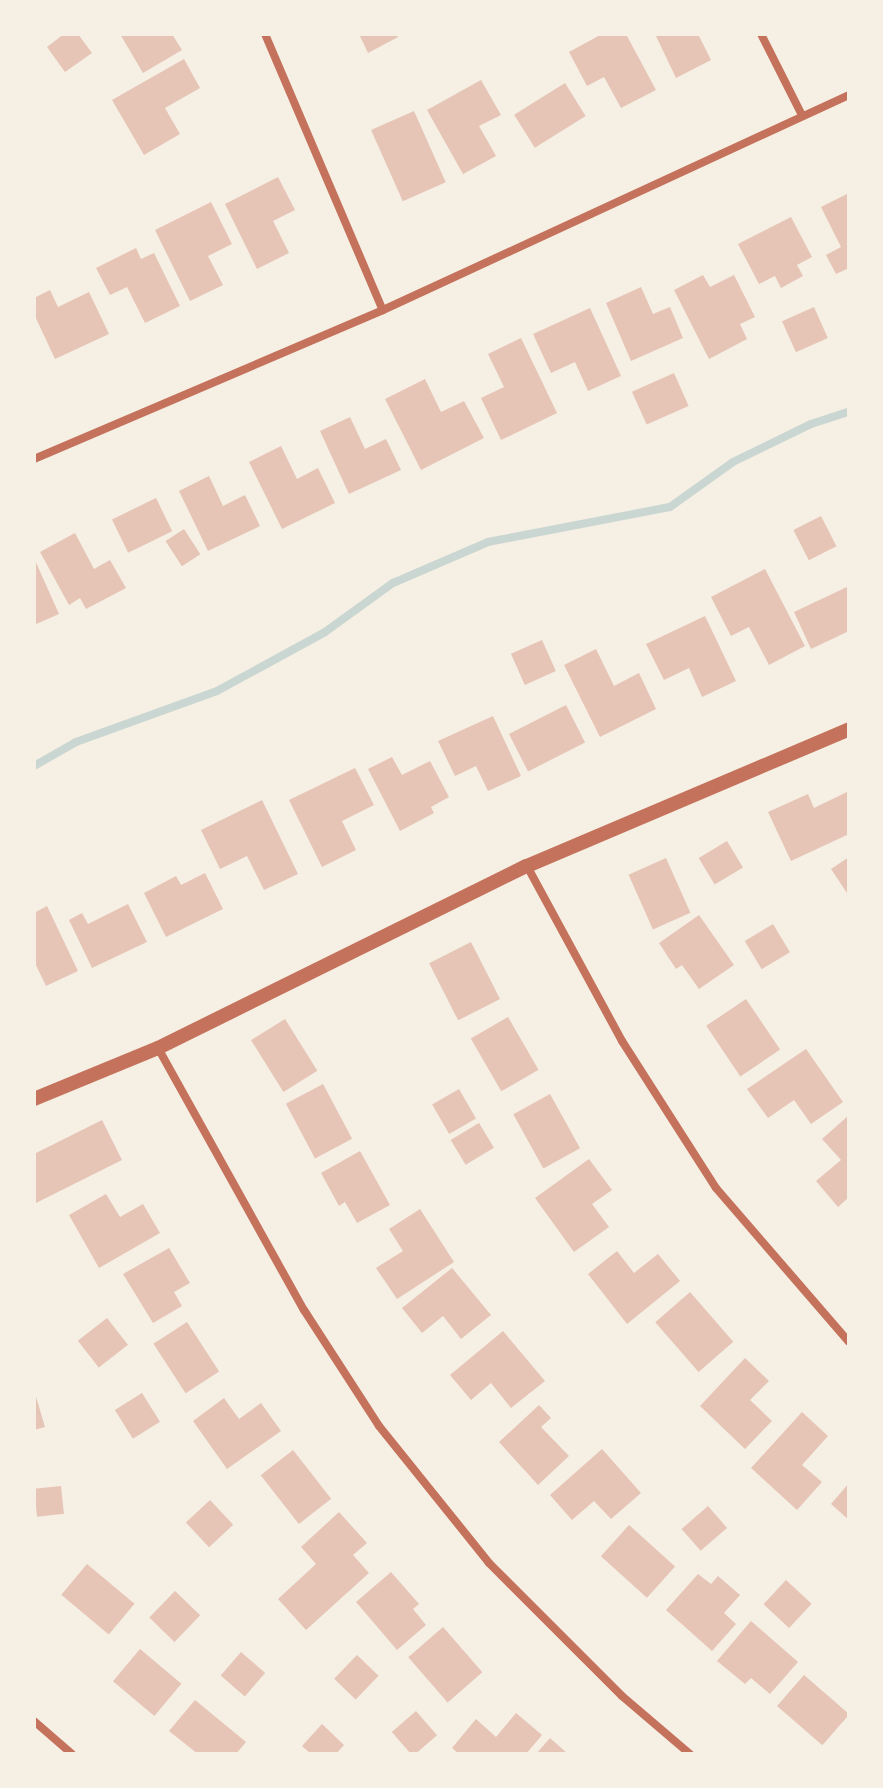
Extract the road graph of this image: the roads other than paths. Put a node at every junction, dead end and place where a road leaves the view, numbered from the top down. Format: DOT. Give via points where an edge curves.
graph roads {
  1 [pos="265,34"];
  2 [pos="761,34"];
  3 [pos="849,95"];
  4 [pos="802,115"];
  5 [pos="383,310"];
  6 [pos="34,459"];
  7 [pos="849,729"];
  8 [pos="527,866"];
  9 [pos="158,1048"];
  10 [pos="34,1099"];
  11 [pos="849,1342"];
  12 [pos="34,1721"];
  13 [pos="72,1754"];
  14 [pos="690,1754"];
  1 -- 5 [label="street"];
  2 -- 4 [label="street"];
  3 -- 4 [label="street"];
  4 -- 5 [label="street"];
  5 -- 6 [label="street"];
  7 -- 8 [label="street"];
  8 -- 9 [label="street"];
  8 -- 11 [label="street" via="622,1041 716,1188"];
  9 -- 10 [label="street"];
  9 -- 14 [label="street" via="304,1310 379,1426 489,1563 622,1696"];
  12 -- 13 [label="street"];
}
